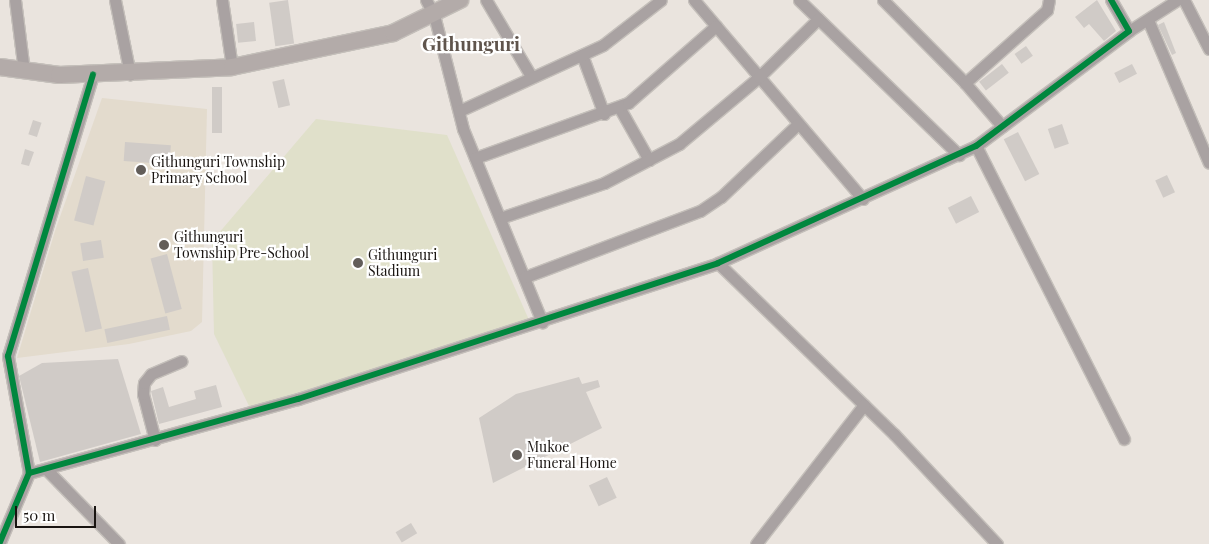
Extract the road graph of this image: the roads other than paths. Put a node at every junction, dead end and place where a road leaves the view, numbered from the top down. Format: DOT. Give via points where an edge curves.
graph roads {
  1 [pos="15,0"];
  2 [pos="115,0"];
  3 [pos="222,0"];
  4 [pos="426,0"];
  5 [pos="460,0"];
  6 [pos="486,0"];
  7 [pos="661,0"];
  8 [pos="694,0"];
  9 [pos="799,0"];
  10 [pos="883,0"];
  11 [pos="1049,0"];
  12 [pos="1111,0"];
  13 [pos="1177,0"];
  14 [pos="1184,0"];
  15 [pos="434,15"];
  16 [pos="818,19"];
  17 [pos="1148,20"];
  18 [pos="716,26"];
  19 [pos="1129,31"];
  20 [pos="1209,49"];
  21 [pos="582,55"];
  22 [pos="0,67"];
  23 [pos="232,67"];
  24 [pos="24,71"];
  25 [pos="130,74"];
  26 [pos="93,75"];
  27 [pos="531,76"];
  28 [pos="758,77"];
  29 [pos="965,82"];
  30 [pos="619,107"];
  31 [pos="459,111"];
  32 [pos="604,114"];
  33 [pos="798,124"];
  34 [pos="1002,126"];
  35 [pos="976,146"];
  36 [pos="959,154"];
  37 [pos="475,158"];
  38 [pos="649,160"];
  39 [pos="1209,163"];
  40 [pos="863,199"];
  41 [pos="502,217"];
  42 [pos="718,263"];
  43 [pos="524,278"];
  44 [pos="542,322"];
  45 [pos="180,361"];
  46 [pos="4,364"];
  47 [pos="864,405"];
  48 [pos="1124,439"];
  49 [pos="155,440"];
  50 [pos="47,470"];
  51 [pos="29,473"];
  52 [pos="0,542"];
  53 [pos="119,544"];
  54 [pos="756,544"];
  55 [pos="996,544"];
  1 -- 24 [label="street"];
  2 -- 25 [label="street"];
  3 -- 23 [label="street"];
  4 -- 15 [label="street"];
  5 -- 15 [label="main road"];
  6 -- 27 [label="street"];
  7 -- 21 [label="street" via="603,45"];
  8 -- 18 [label="street"];
  9 -- 16 [label="street"];
  10 -- 29 [label="street"];
  11 -- 29 [label="street" via="1047,10"];
  12 -- 19 [label="street"];
  13 -- 17 [label="street"];
  14 -- 20 [label="street"];
  15 -- 23 [label="main road" via="384,35"];
  15 -- 31 [label="street"];
  16 -- 28 [label="street"];
  16 -- 36 [label="street"];
  17 -- 19 [label="street"];
  17 -- 39 [label="street"];
  18 -- 28 [label="street"];
  18 -- 30 [label="street" via="644,93"];
  19 -- 34 [label="street"];
  21 -- 27 [label="street"];
  21 -- 32 [label="street"];
  22 -- 24 [label="main road"];
  23 -- 25 [label="main road"];
  24 -- 26 [label="main road"];
  25 -- 26 [label="main road"];
  26 -- 46 [label="street"];
  27 -- 31 [label="street"];
  28 -- 33 [label="street"];
  28 -- 38 [label="street" via="679,144"];
  29 -- 34 [label="street"];
  30 -- 32 [label="street"];
  30 -- 38 [label="street"];
  31 -- 37 [label="street"];
  32 -- 37 [label="street"];
  33 -- 40 [label="street"];
  33 -- 43 [label="street" via="721,197 700,211"];
  34 -- 35 [label="street"];
  35 -- 36 [label="street"];
  35 -- 48 [label="street"];
  36 -- 40 [label="street"];
  37 -- 41 [label="street"];
  38 -- 41 [label="street" via="604,183"];
  40 -- 42 [label="street"];
  41 -- 43 [label="street"];
  42 -- 44 [label="street"];
  42 -- 47 [label="street"];
  43 -- 44 [label="street"];
  44 -- 49 [label="street"];
  45 -- 49 [label="street" via="151,374 144,383 143,394"];
  46 -- 51 [label="street"];
  47 -- 54 [label="street"];
  47 -- 55 [label="street"];
  49 -- 50 [label="street"];
  50 -- 51 [label="street"];
  50 -- 53 [label="street"];
  51 -- 52 [label="street"];
}
